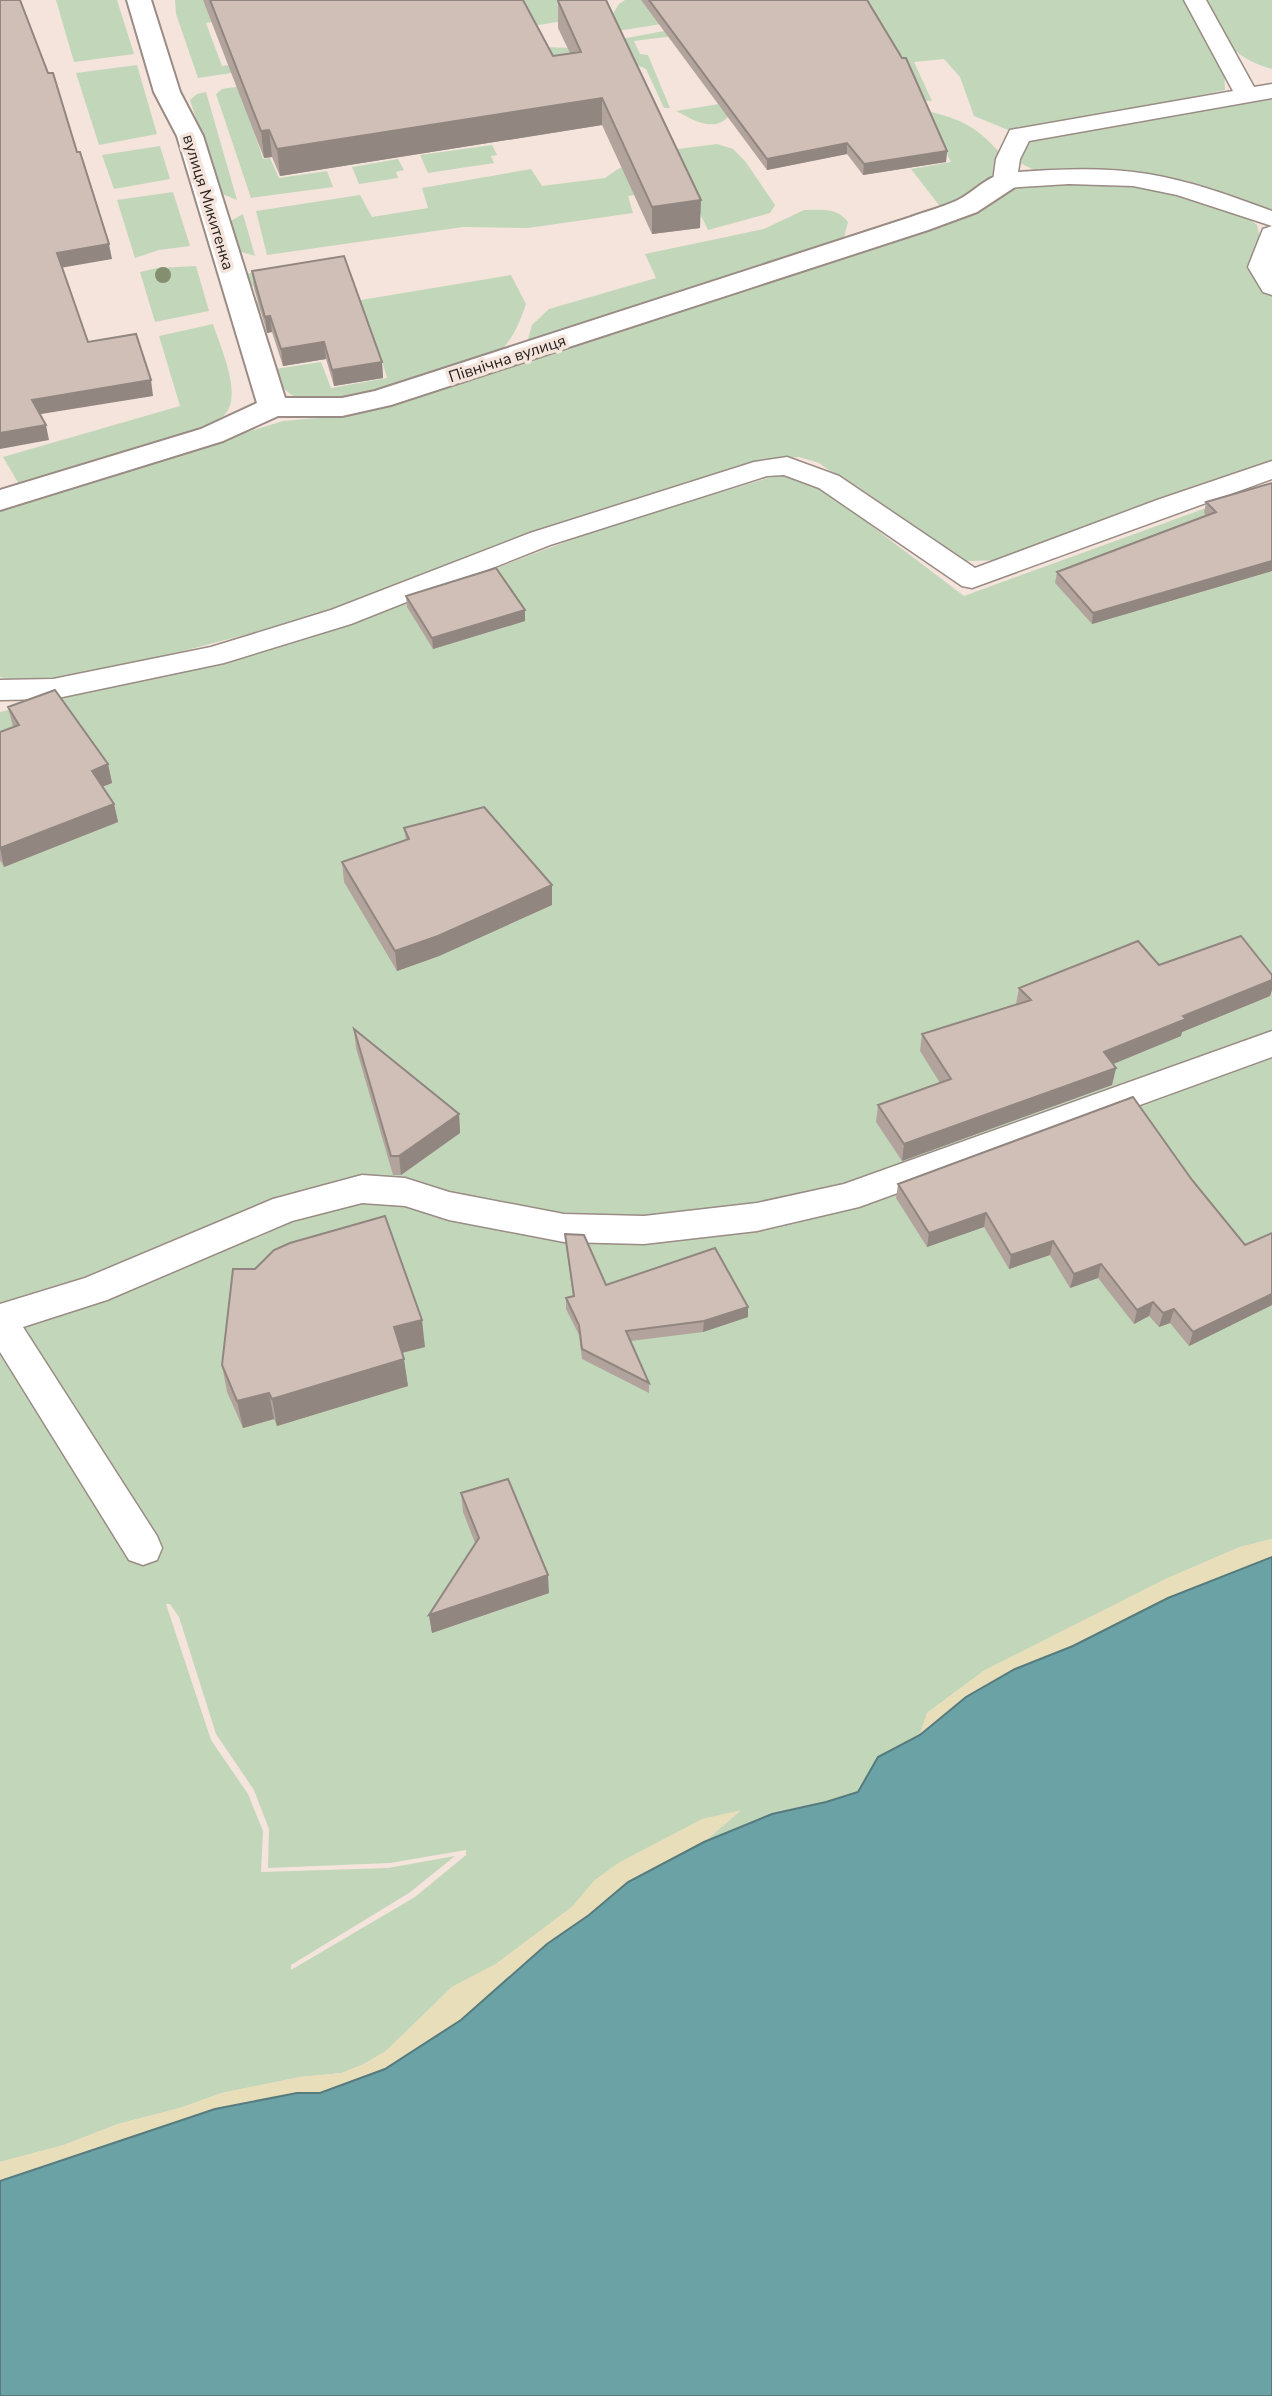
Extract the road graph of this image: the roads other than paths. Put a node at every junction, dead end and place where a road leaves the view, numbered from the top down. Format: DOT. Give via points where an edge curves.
graph roads {
  1 [pos="139,0"];
  2 [pos="1195,0"];
  3 [pos="1272,90"];
  4 [pos="1247,95"];
  5 [pos="1005,181"];
  6 [pos="1272,219"];
  7 [pos="1272,234"];
  8 [pos="1272,287"];
  9 [pos="273,407"];
  10 [pos="1272,470"];
  11 [pos="0,500"];
  12 [pos="0,690"];
  13 [pos="1272,1044"];
  14 [pos="0,1320"];
  15 [pos="143,1548"];
  1 -- 9 [label="street, вулиця Микитенка" via="166,92 190,136"];
  2 -- 4 [label="lane"];
  3 -- 4 [label="lane"];
  4 -- 5 [label="lane" via="1019,135 1008,159"];
  5 -- 6 [label="lane" via="1057,176 1135,179"];
  5 -- 9 [label="street, Північна вулиця" via="967,206 906,228 381,399 342,407"];
  7 -- 8 [label="lane" via="1261,267"];
  9 -- 11 [label="street, Північна вулиця" via="212,435"];
  10 -- 12 [label="lane" via="972,579 829,482 787,466 764,468 540,539 341,617 237,649 52,689"];
  13 -- 14 [label="lane" via="847,1197 757,1217 644,1230 564,1228 449,1206 405,1192 362,1189 285,1209 94,1290"];
  14 -- 15 [label="lane"];
}
